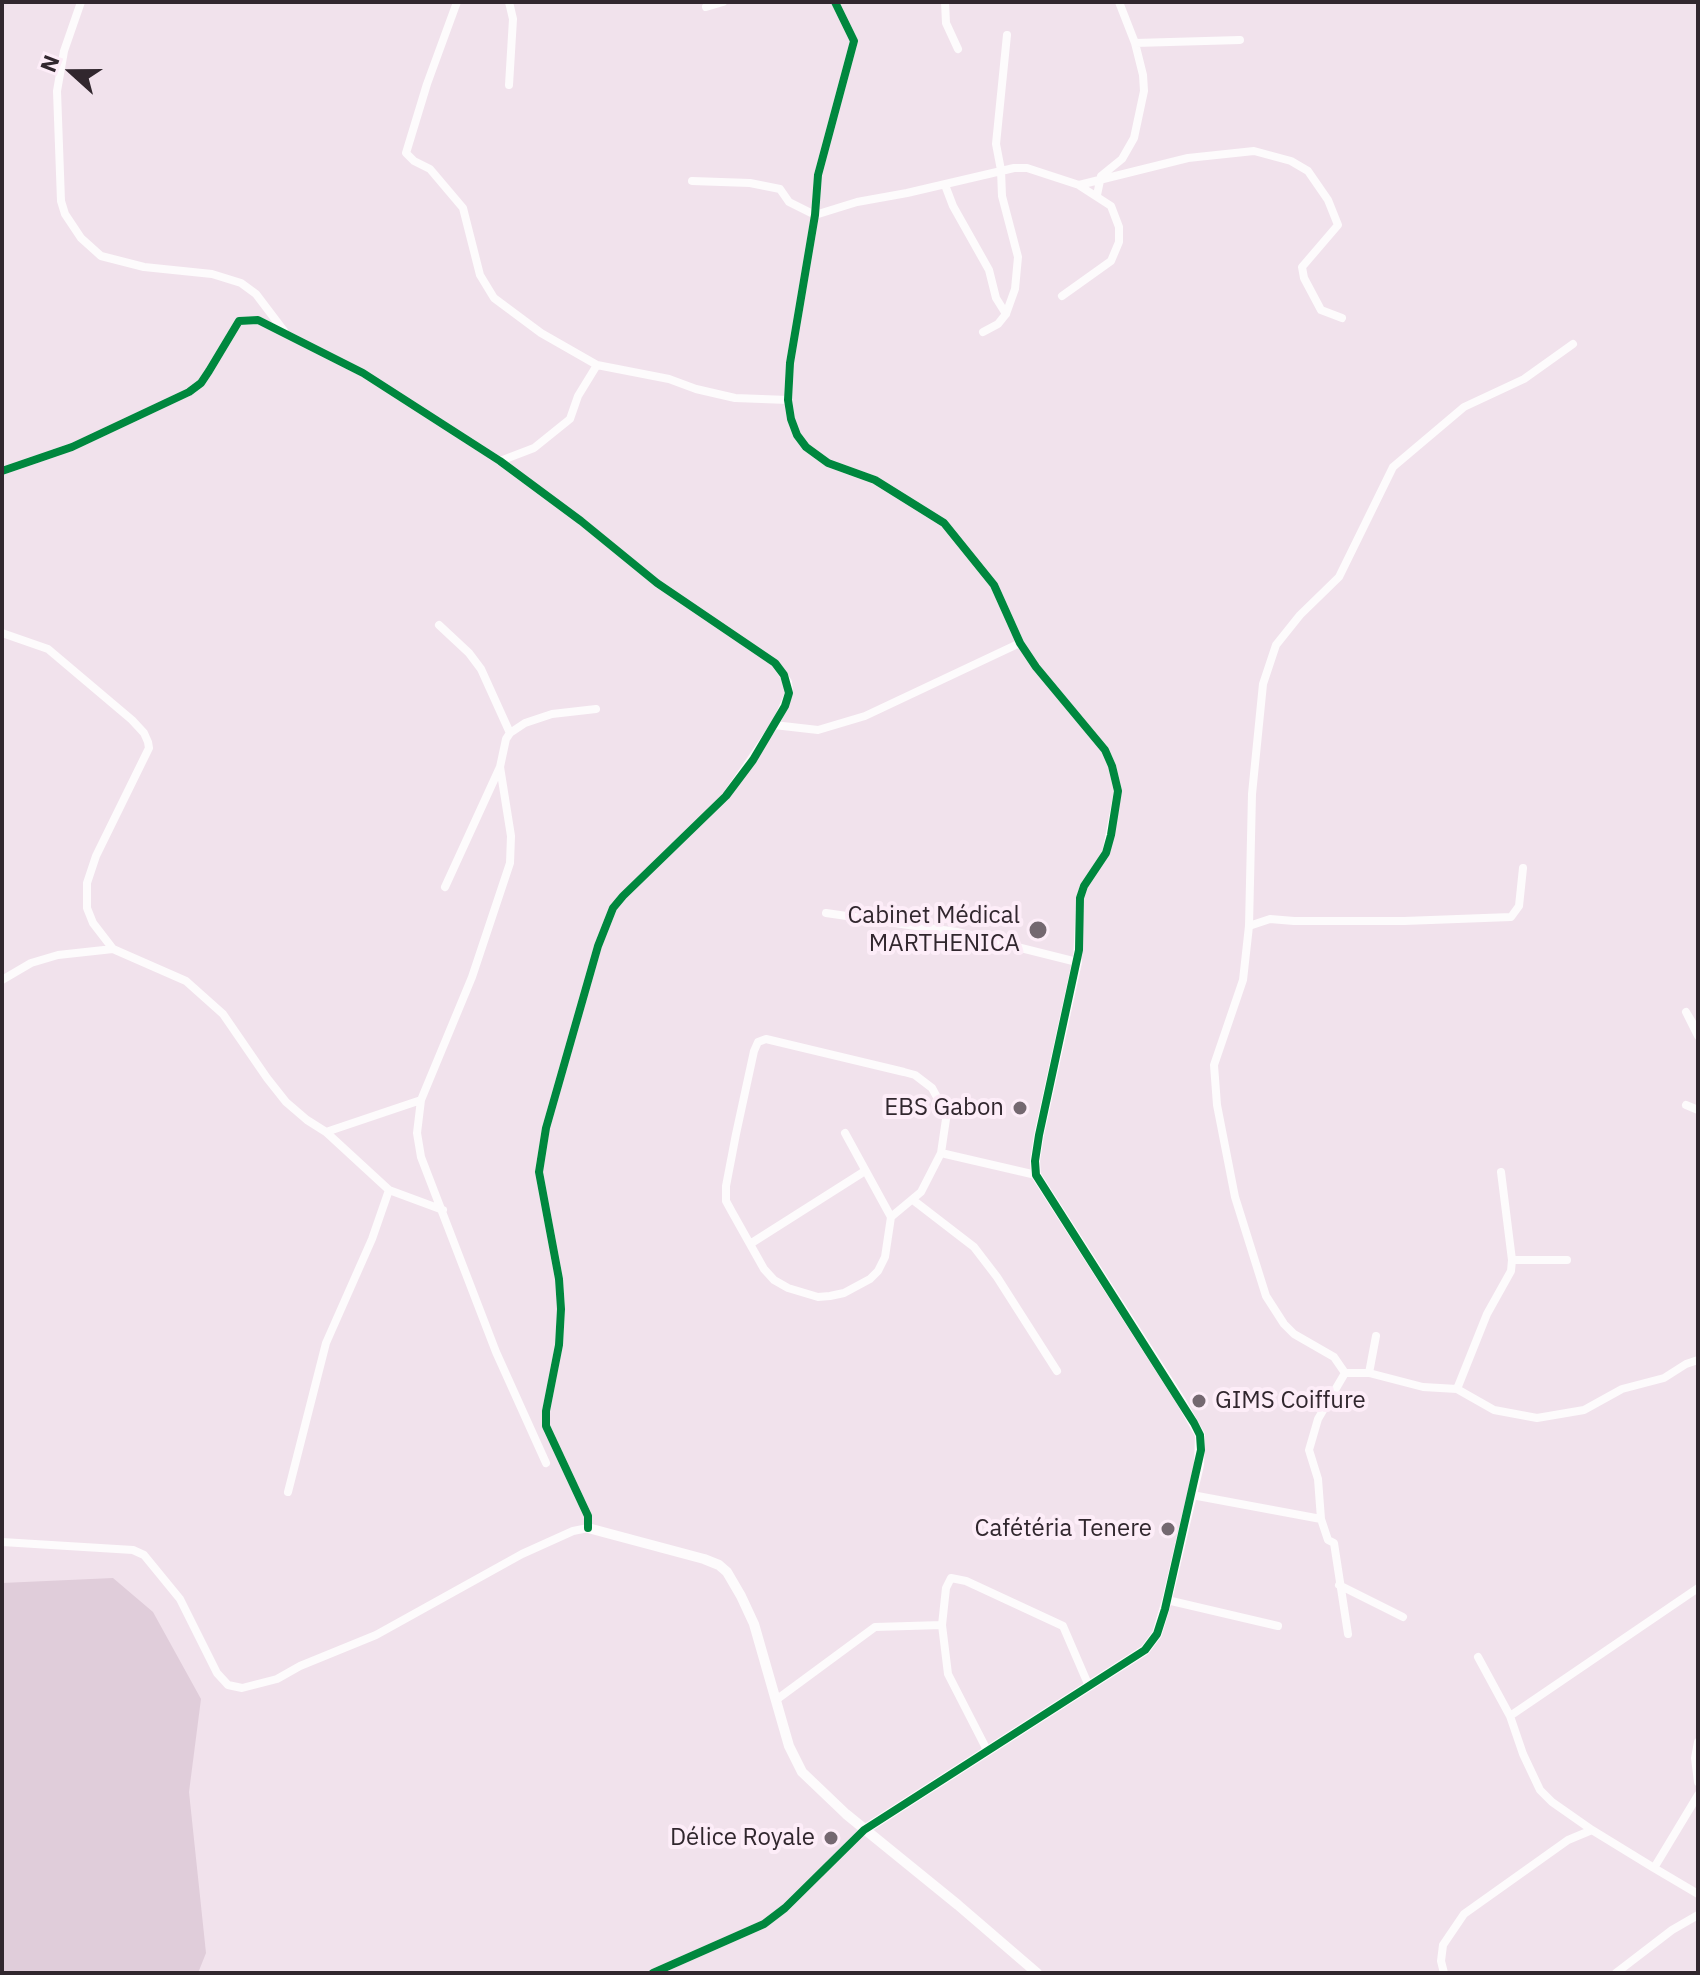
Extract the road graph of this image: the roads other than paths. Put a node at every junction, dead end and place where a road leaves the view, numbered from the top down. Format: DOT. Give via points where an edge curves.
graph roads {
  1 [pos="81,2"];
  2 [pos="457,2"];
  3 [pos="509,2"];
  4 [pos="723,2"];
  5 [pos="835,2"];
  6 [pos="945,2"];
  7 [pos="1119,2"];
  8 [pos="706,7"];
  9 [pos="1007,35"];
  10 [pos="1240,40"];
  11 [pos="1135,43"];
  12 [pos="958,49"];
  13 [pos="509,85"];
  14 [pos="1001,170"];
  15 [pos="692,181"];
  16 [pos="1099,181"];
  17 [pos="945,185"];
  18 [pos="1079,185"];
  19 [pos="1097,195"];
  20 [pos="815,215"];
  21 [pos="1062,296"];
  22 [pos="1006,314"];
  23 [pos="1342,318"];
  24 [pos="284,332"];
  25 [pos="983,332"];
  26 [pos="1573,344"];
  27 [pos="597,365"];
  28 [pos="788,400"];
  29 [pos="500,461"];
  30 [pos="2,471"];
  31 [pos="439,625"];
  32 [pos="2,633"];
  33 [pos="1020,643"];
  34 [pos="596,709"];
  35 [pos="774,725"];
  36 [pos="510,733"];
  37 [pos="500,767"];
  38 [pos="1523,868"];
  39 [pos="445,887"];
  40 [pos="826,913"];
  41 [pos="1249,926"];
  42 [pos="113,949"];
  43 [pos="1077,962"];
  44 [pos="2,980"];
  45 [pos="421,1100"];
  46 [pos="1686,1105"];
  47 [pos="1698,1110"];
  48 [pos="326,1132"];
  49 [pos="845,1133"];
  50 [pos="941,1153"];
  51 [pos="865,1171"];
  52 [pos="1501,1172"];
  53 [pos="1036,1175"];
  54 [pos="389,1190"];
  55 [pos="913,1200"];
  56 [pos="443,1210"];
  57 [pos="891,1217"];
  58 [pos="750,1244"];
  59 [pos="1512,1260"];
  60 [pos="1567,1260"];
  61 [pos="1376,1336"];
  62 [pos="1698,1360"];
  63 [pos="1057,1371"];
  64 [pos="1345,1373"];
  65 [pos="1369,1373"];
  66 [pos="1457,1389"];
  67 [pos="546,1463"];
  68 [pos="288,1492"];
  69 [pos="1192,1495"];
  70 [pos="1321,1519"];
  71 [pos="588,1528"];
  72 [pos="2,1542"];
  73 [pos="1339,1585"];
  74 [pos="1698,1588"];
  75 [pos="1167,1600"];
  76 [pos="1403,1617"];
  77 [pos="942,1625"];
  78 [pos="1278,1626"];
  79 [pos="1348,1634"];
  80 [pos="1478,1657"];
  81 [pos="1088,1684"];
  82 [pos="776,1700"];
  83 [pos="1510,1716"];
  84 [pos="1698,1742"];
  85 [pos="987,1750"];
  86 [pos="1698,1782"];
  87 [pos="1698,1795"];
  88 [pos="864,1830"];
  89 [pos="1592,1830"];
  90 [pos="1654,1868"];
  91 [pos="1698,1894"];
  92 [pos="1698,1915"];
  93 [pos="653,1973"];
  94 [pos="1037,1973"];
  95 [pos="1444,1973"];
  96 [pos="1616,1973"];
  1 -- 24 [label="street" via="57,91 65,214 101,256 241,283 256,294"];
  2 -- 27 [label="street" via="406,153 430,169 463,208 480,275 494,298"];
  3 -- 13 [label="street"];
  4 -- 8 [label="street"];
  5 -- 20 [label="street" via="854,41 818,175"];
  6 -- 12 [label="street" via="946,23"];
  7 -- 11 [label="street"];
  9 -- 14 [label="street" via="996,144"];
  10 -- 11 [label="street"];
  11 -- 16 [label="street" via="1144,91 1134,138"];
  14 -- 17 [label="street"];
  14 -- 18 [label="street" via="1027,168"];
  14 -- 22 [label="street" via="1002,196 1018,257"];
  15 -- 20 [label="street" via="780,189 789,202"];
  16 -- 18 [label="street"];
  16 -- 19 [label="street"];
  16 -- 23 [label="street" via="1188,158 1254,151 1291,161 1308,171 1324,191 1338,225 1302,267 1321,310"];
  17 -- 20 [label="street"];
  17 -- 22 [label="street"];
  18 -- 19 [label="street"];
  19 -- 21 [label="street" via="1111,206 1117,220 1116,252"];
  20 -- 28 [label="street"];
  22 -- 25 [label="street"];
  24 -- 29 [label="street" via="363,373"];
  24 -- 30 [label="street" via="258,320 239,321 201,383 189,392 72,447"];
  26 -- 41 [label="street" via="1524,379 1464,407 1393,467 1339,577 1276,645 1263,684 1255,753"];
  27 -- 28 [label="street" via="735,398"];
  27 -- 29 [label="street" via="570,419 534,448"];
  28 -- 33 [label="street" via="797,435 806,447 828,463 875,480 944,523 994,585"];
  29 -- 35 [label="street" via="657,583 775,663 789,693"];
  31 -- 36 [label="street" via="481,669"];
  32 -- 42 [label="street" via="48,649 132,720 148,742 87,883 87,908"];
  33 -- 35 [label="street" via="865,716 818,730"];
  33 -- 43 [label="street" via="1105,750 1118,791 1106,853 1080,898"];
  34 -- 36 [label="street" via="552,714"];
  35 -- 71 [label="street" via="726,796 613,908 543,1138 541,1184 561,1309 546,1426 588,1516"];
  36 -- 37 [label="street"];
  37 -- 39 [label="street"];
  37 -- 45 [label="street" via="510,863 472,977"];
  38 -- 41 [label="street" via="1519,906 1511,917 1270,919"];
  40 -- 43 [label="street" via="957,932"];
  41 -- 64 [label="street" via="1239,996 1214,1065 1227,1164 1266,1296 1294,1334 1334,1357"];
  42 -- 44 [label="street" via="58,955"];
  42 -- 48 [label="street" via="199,991 223,1014 286,1102"];
  43 -- 53 [label="street" via="1039,1135"];
  45 -- 48 [label="street"];
  45 -- 56 [label="street" via="418,1147"];
  46 -- 47 [label="street"];
  48 -- 54 [label="street"];
  49 -- 51 [label="street"];
  50 -- 53 [label="street"];
  50 -- 55 [label="street"];
  50 -- 58 [label="street" via="946,1119 925,1082 904,1072 762,1040 754,1051 726,1186 726,1201"];
  51 -- 57 [label="street"];
  51 -- 58 [label="street"];
  52 -- 59 [label="street"];
  53 -- 69 [label="street" via="1200,1435"];
  54 -- 56 [label="street"];
  54 -- 68 [label="street" via="326,1343"];
  55 -- 57 [label="street"];
  55 -- 63 [label="street" via="974,1247"];
  56 -- 67 [label="street" via="496,1352"];
  57 -- 58 [label="street" via="878,1271 856,1288 830,1296 804,1294 774,1280"];
  59 -- 60 [label="street"];
  59 -- 66 [label="street"];
  61 -- 65 [label="street"];
  62 -- 66 [label="street" via="1584,1410 1553,1418 1494,1410"];
  64 -- 65 [label="street"];
  64 -- 70 [label="street" via="1318,1419 1309,1450"];
  65 -- 66 [label="street" via="1408,1385"];
  69 -- 70 [label="street"];
  69 -- 75 [label="street"];
  70 -- 73 [label="street" via="1334,1543"];
  71 -- 72 [label="street" via="522,1554 376,1635 277,1679 242,1688 228,1685 217,1673 180,1599 144,1555"];
  71 -- 82 [label="street" via="704,1559 727,1572 754,1624"];
  73 -- 76 [label="street"];
  73 -- 79 [label="street"];
  74 -- 83 [label="street"];
  75 -- 78 [label="street"];
  75 -- 81 [label="street" via="1157,1634 1145,1650"];
  77 -- 81 [label="street" via="948,1581 966,1581 1063,1626"];
  77 -- 82 [label="street" via="875,1627"];
  77 -- 85 [label="street" via="948,1674"];
  80 -- 83 [label="street"];
  81 -- 85 [label="street"];
  82 -- 88 [label="street" via="802,1772"];
  83 -- 89 [label="street" via="1540,1790"];
  84 -- 86 [label="street"];
  85 -- 88 [label="street"];
  87 -- 90 [label="street"];
  88 -- 93 [label="street" via="776,1916"];
  88 -- 94 [label="street"];
  89 -- 90 [label="street"];
  89 -- 95 [label="street" via="1568,1840 1464,1914 1443,1945"];
  90 -- 91 [label="street"];
  92 -- 96 [label="street"];
}
